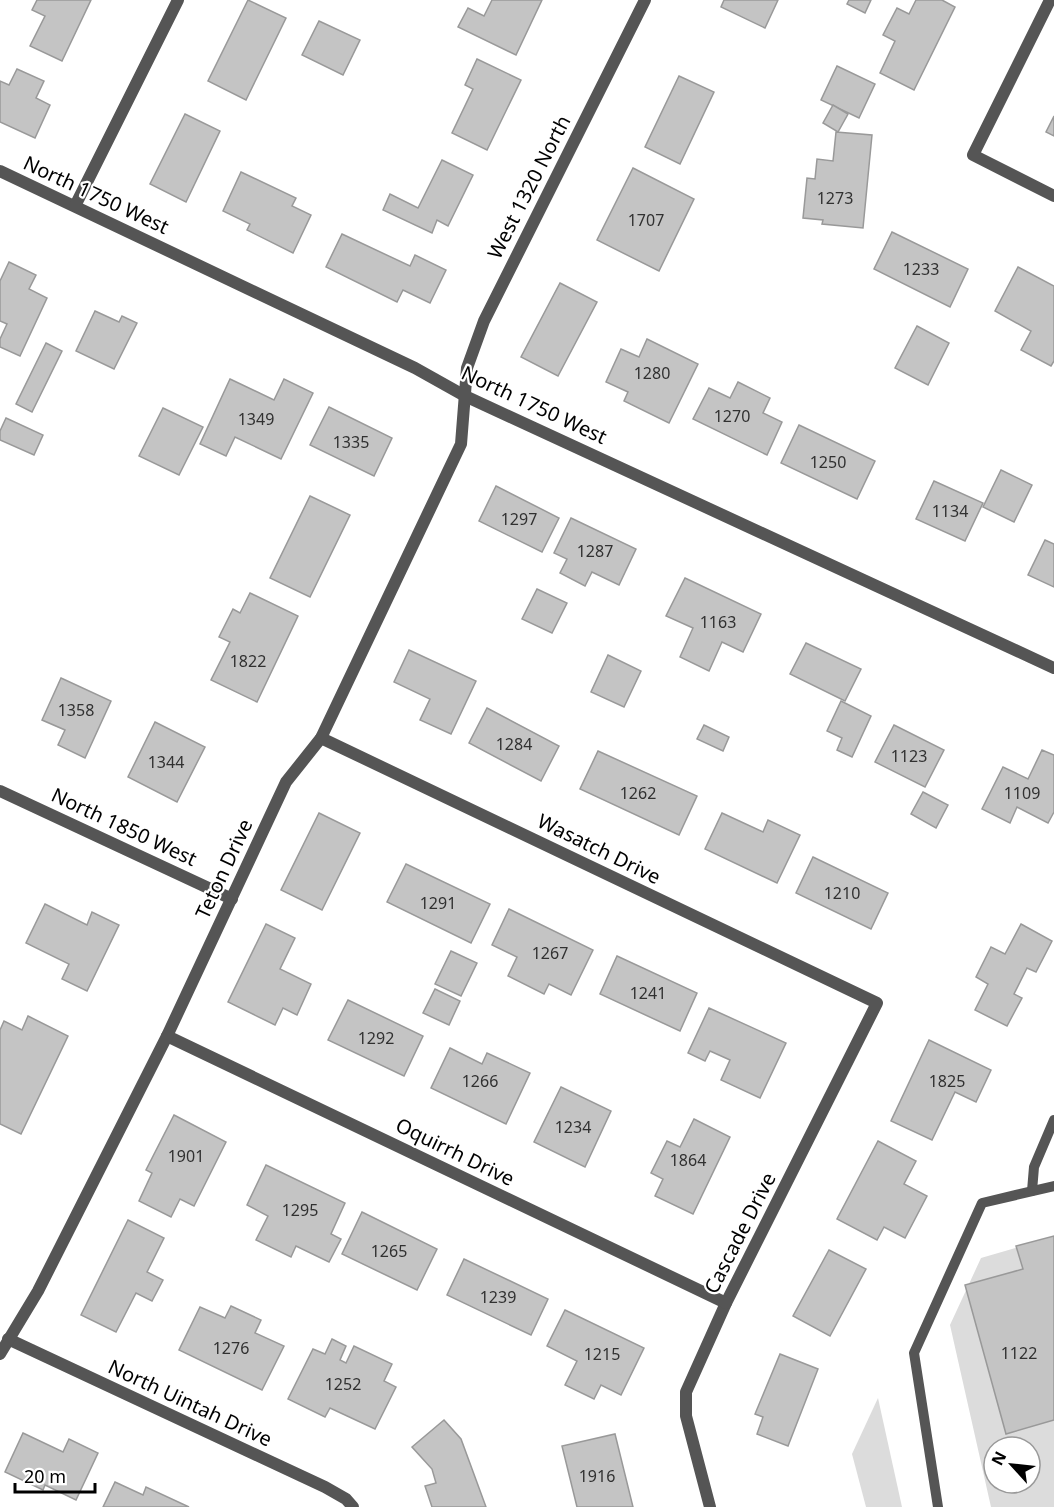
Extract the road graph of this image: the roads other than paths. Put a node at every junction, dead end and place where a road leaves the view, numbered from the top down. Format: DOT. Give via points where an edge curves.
graph roads {
  1 [pos="178,0"];
  2 [pos="645,0"];
  3 [pos="1050,0"];
  4 [pos="0,171"];
  5 [pos="1054,196"];
  6 [pos="75,206"];
  7 [pos="465,396"];
  8 [pos="1054,668"];
  9 [pos="321,738"];
  10 [pos="0,791"];
  11 [pos="232,899"];
  12 [pos="860,996"];
  13 [pos="167,1036"];
  14 [pos="1054,1120"];
  15 [pos="1054,1186"];
  16 [pos="1032,1191"];
  17 [pos="726,1303"];
  18 [pos="9,1339"];
  19 [pos="0,1354"];
  20 [pos="353,1507"];
  21 [pos="710,1507"];
  22 [pos="938,1507"];
  1 -- 6 [label="street"];
  2 -- 7 [label="street, West 1320 North" via="484,321 466,368"];
  3 -- 5 [label="street" via="973,155"];
  4 -- 6 [label="street, North 1750 West"];
  6 -- 7 [label="street, North 1750 West" via="415,368"];
  7 -- 8 [label="street, North 1750 West"];
  7 -- 9 [label="street, Teton Drive" via="461,444"];
  9 -- 11 [label="street, Teton Drive" via="286,782"];
  9 -- 12 [label="street, Wasatch Drive"];
  10 -- 11 [label="street, North 1850 West"];
  11 -- 13 [label="street, Teton Drive"];
  12 -- 17 [label="street, Cascade Drive" via="877,1003"];
  13 -- 17 [label="street, Oquirrh Drive"];
  13 -- 18 [label="street, Teton Drive" via="38,1292"];
  14 -- 16 [label="lane" via="1034,1167"];
  15 -- 16 [label="lane"];
  16 -- 22 [label="lane" via="982,1203 914,1353"];
  17 -- 21 [label="street, Cascade Drive" via="690,1380 684,1404"];
  18 -- 19 [label="street, Teton Drive"];
  18 -- 20 [label="street, North Uintah Drive" via="326,1487"];
}
